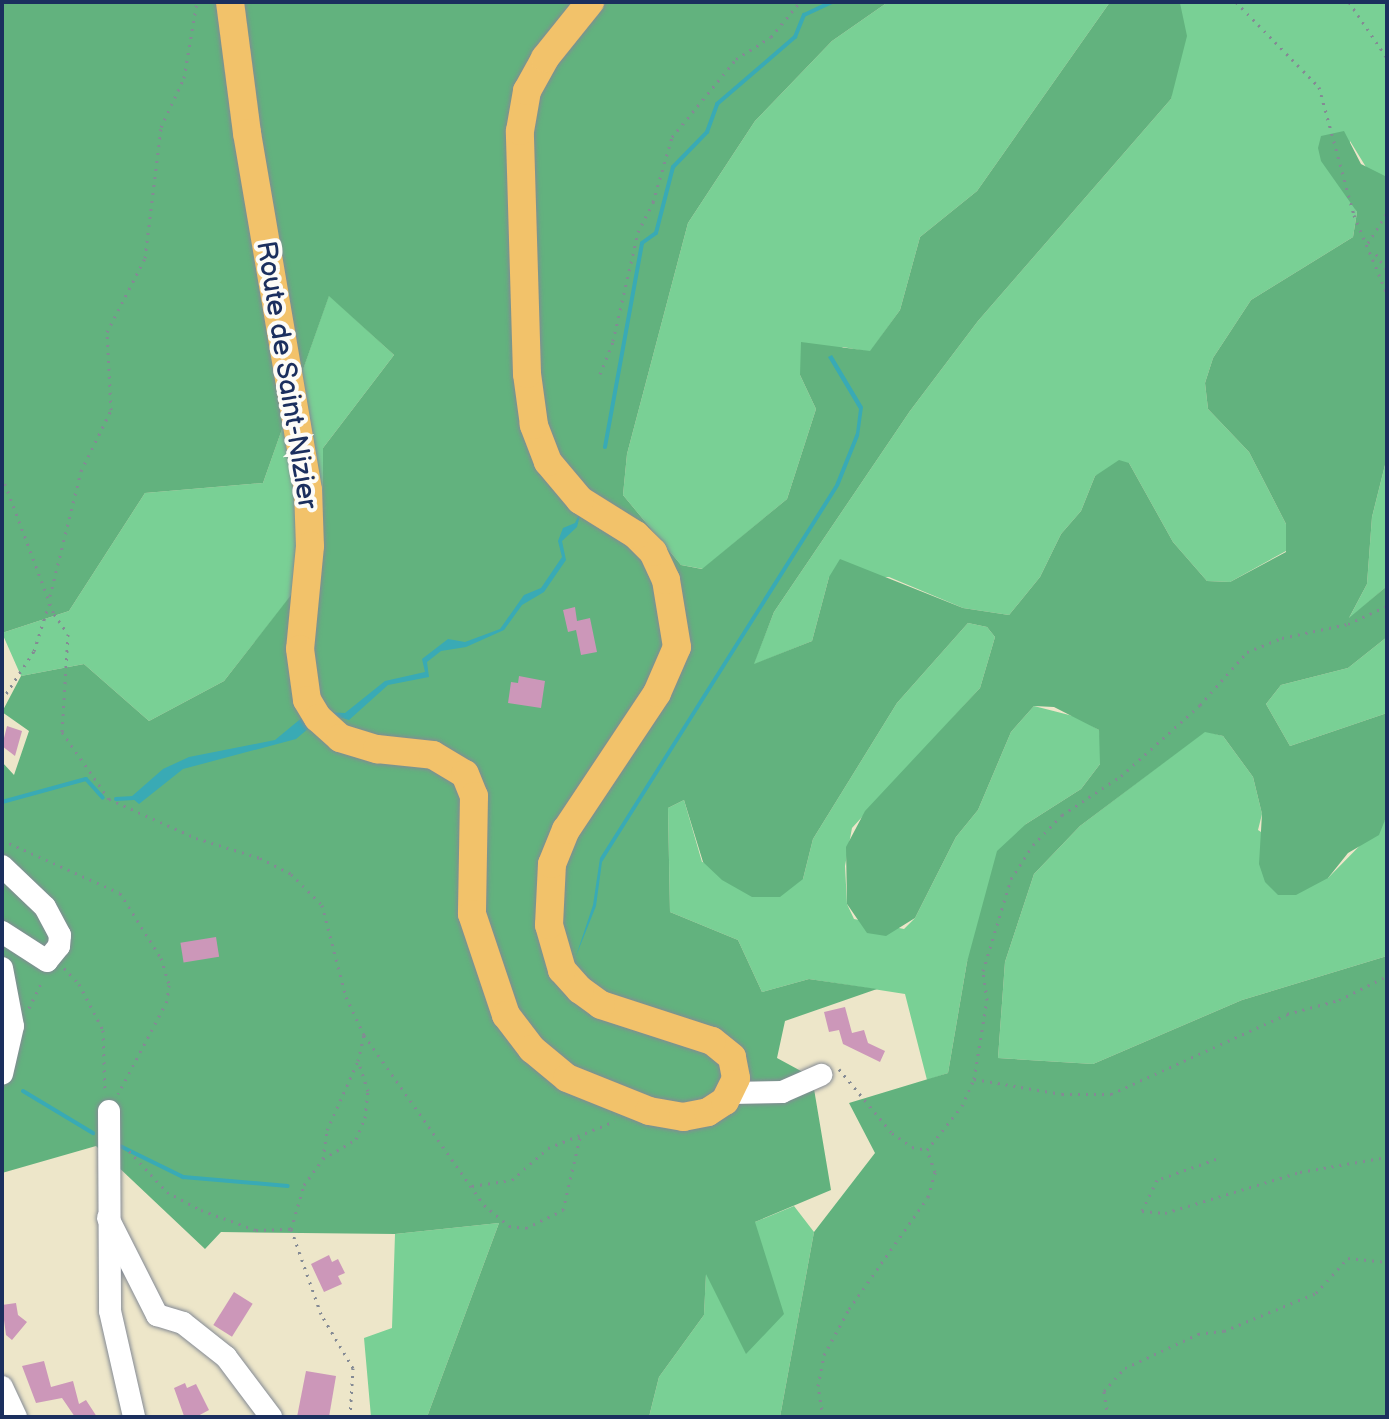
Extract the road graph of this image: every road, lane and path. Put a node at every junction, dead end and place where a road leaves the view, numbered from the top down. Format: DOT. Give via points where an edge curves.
graph roads {
  1 [pos="197,2"];
  2 [pos="230,2"];
  3 [pos="590,2"];
  4 [pos="800,2"];
  5 [pos="1236,2"];
  6 [pos="1349,2"];
  7 [pos="1387,58"];
  8 [pos="1387,213"];
  9 [pos="1368,243"];
  10 [pos="1387,271"];
  11 [pos="1387,294"];
  12 [pos="600,374"];
  13 [pos="2,476"];
  14 [pos="50,600"];
  15 [pos="1387,606"];
  16 [pos="2,700"];
  17 [pos="2,840"];
  18 [pos="2,866"];
  19 [pos="2,932"];
  20 [pos="53,958"];
  21 [pos="2,968"];
  22 [pos="1387,976"];
  23 [pos="364,1035"];
  24 [pos="11,1044"];
  25 [pos="358,1061"];
  26 [pos="829,1071"];
  27 [pos="2,1074"];
  28 [pos="974,1079"];
  29 [pos="731,1093"];
  30 [pos="109,1111"];
  31 [pos="127,1148"];
  32 [pos="927,1150"];
  33 [pos="1387,1157"];
  34 [pos="323,1159"];
  35 [pos="1216,1159"];
  36 [pos="470,1186"];
  37 [pos="108,1218"];
  38 [pos="291,1229"];
  39 [pos="1387,1262"];
  40 [pos="2,1387"];
  41 [pos="16,1417"];
  42 [pos="134,1417"];
  43 [pos="271,1417"];
  44 [pos="350,1417"];
  45 [pos="823,1417"];
  46 [pos="1108,1417"];
  1 -- 14 [label="path" via="184,78 161,127 145,258 107,332 111,410 81,471"];
  2 -- 29 [label="main road, Route de Saint-Nizier" via="308,490 310,546 300,671 311,709 340,738 359,746 433,755 465,774 474,796 470,885 476,930 506,1015 549,1065 589,1088 667,1115 708,1112"];
  3 -- 29 [label="main road" via="545,58 527,91 520,131 527,374 534,425 548,462 580,500 653,552 666,580 677,637 671,667 657,693 566,830 552,864 549,925 562,970 601,1005 722,1046 736,1071"];
  4 -- 12 [label="path" via="771,37 736,59 672,137 653,202 638,232"];
  5 -- 9 [label="path" via="1319,87 1354,215"];
  6 -- 7 [label="path"];
  8 -- 9 [label="path"];
  9 -- 10 [label="path"];
  9 -- 11 [label="path"];
  13 -- 14 [label="path"];
  14 -- 16 [label="path" via="34,651"];
  14 -- 23 [label="path" via="69,648 62,732 109,799 291,874 322,905 346,997"];
  15 -- 28 [label="path" via="1348,624 1282,638 1247,652 1200,705 1121,776 1062,815 1033,845 1011,879 983,971 987,1000"];
  17 -- 30 [label="path" via="120,893 161,958 167,1001"];
  18 -- 20 [label="street" via="31,889 54,922 59,946"];
  19 -- 20 [label="street" via="22,941 38,959"];
  20 -- 24 [label="path"];
  20 -- 30 [label="path" via="79,984 98,1015"];
  21 -- 24 [label="street" via="13,1007"];
  22 -- 28 [label="path" via="1339,1000 1287,1014 1111,1094 1062,1094"];
  23 -- 25 [label="path"];
  23 -- 36 [label="path"];
  24 -- 27 [label="street"];
  25 -- 34 [label="path" via="327,1130"];
  25 -- 34 [label="path" via="368,1091 365,1118 356,1139"];
  26 -- 29 [label="street" via="782,1092"];
  26 -- 32 [label="path" via="892,1133"];
  28 -- 32 [label="path" via="962,1106"];
  30 -- 37 [label="street"];
  31 -- 38 [label="path" via="134,1162 167,1192 201,1210 243,1221 256,1230"];
  32 -- 45 [label="path" via="935,1172 928,1197 849,1309 824,1355 818,1386"];
  33 -- 35 [label="path" via="1300,1172 1165,1213 1142,1211 1157,1180"];
  34 -- 38 [label="path" via="304,1185"];
  36 -- 36 [label="path" via="512,1180 548,1148 581,1133 571,1195 550,1220 526,1228 509,1226"];
  37 -- 42 [label="street" via="110,1311"];
  37 -- 43 [label="street" via="157,1315 183,1323 226,1357"];
  38 -- 44 [label="path" via="321,1314 353,1368"];
  39 -- 46 [label="path" via="1348,1258 1316,1293 1224,1331 1198,1334 1125,1368 1104,1391"];
  40 -- 41 [label="street"];
}
